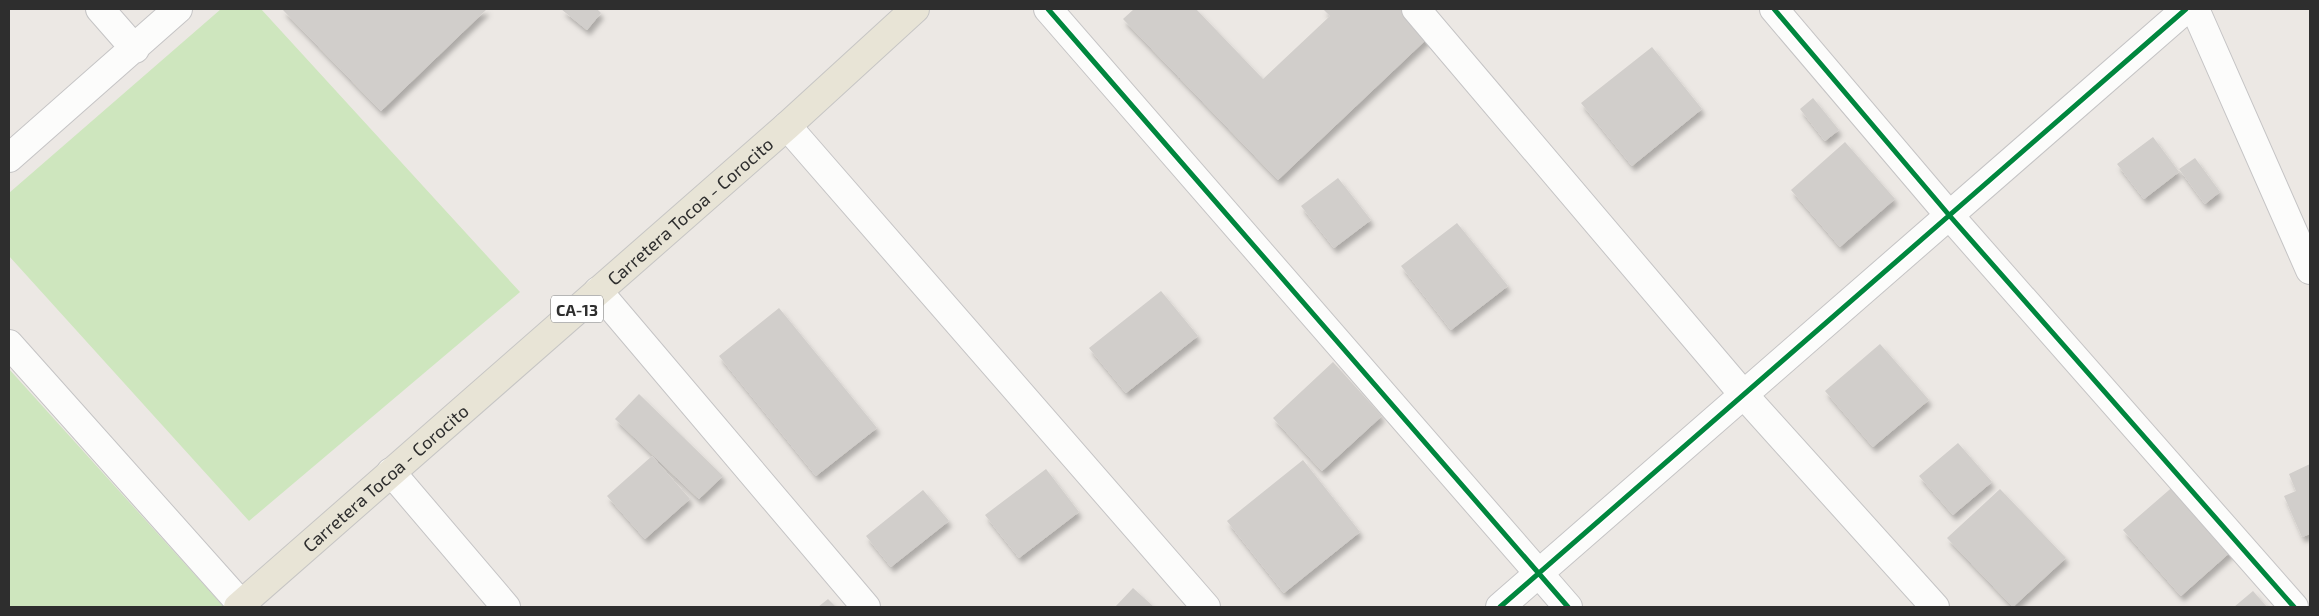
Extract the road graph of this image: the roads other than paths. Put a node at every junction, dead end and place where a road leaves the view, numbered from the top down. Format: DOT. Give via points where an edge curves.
graph roads {
  1 [pos="100,9"];
  2 [pos="178,9"];
  3 [pos="916,9"];
  4 [pos="1048,9"];
  5 [pos="1416,9"];
  6 [pos="1774,9"];
  7 [pos="2186,9"];
  8 [pos="2195,9"];
  9 [pos="135,49"];
  10 [pos="787,126"];
  11 [pos="9,158"];
  12 [pos="1949,215"];
  13 [pos="2310,270"];
  14 [pos="598,291"];
  15 [pos="9,344"];
  16 [pos="1743,394"];
  17 [pos="391,472"];
  18 [pos="1539,574"];
  19 [pos="239,606"];
  20 [pos="506,607"];
  21 [pos="866,607"];
  22 [pos="1206,607"];
  23 [pos="1500,607"];
  24 [pos="1568,607"];
  25 [pos="1935,607"];
  26 [pos="2294,607"];
  1 -- 9 [label="street"];
  2 -- 9 [label="street"];
  3 -- 10 [label="main road, Carretera Tocoa - Corocito / CA-13"];
  4 -- 18 [label="street"];
  5 -- 16 [label="street"];
  6 -- 12 [label="street"];
  7 -- 12 [label="street"];
  8 -- 13 [label="street"];
  9 -- 11 [label="street"];
  10 -- 14 [label="main road, Carretera Tocoa - Corocito / CA-13"];
  10 -- 22 [label="street"];
  12 -- 16 [label="street"];
  12 -- 26 [label="street"];
  14 -- 17 [label="main road, Carretera Tocoa - Corocito / CA-13"];
  14 -- 21 [label="street"];
  15 -- 19 [label="street"];
  16 -- 18 [label="street"];
  16 -- 25 [label="street"];
  17 -- 19 [label="main road, Carretera Tocoa - Corocito / CA-13"];
  17 -- 20 [label="street"];
  18 -- 23 [label="street"];
  18 -- 24 [label="street"];
}
